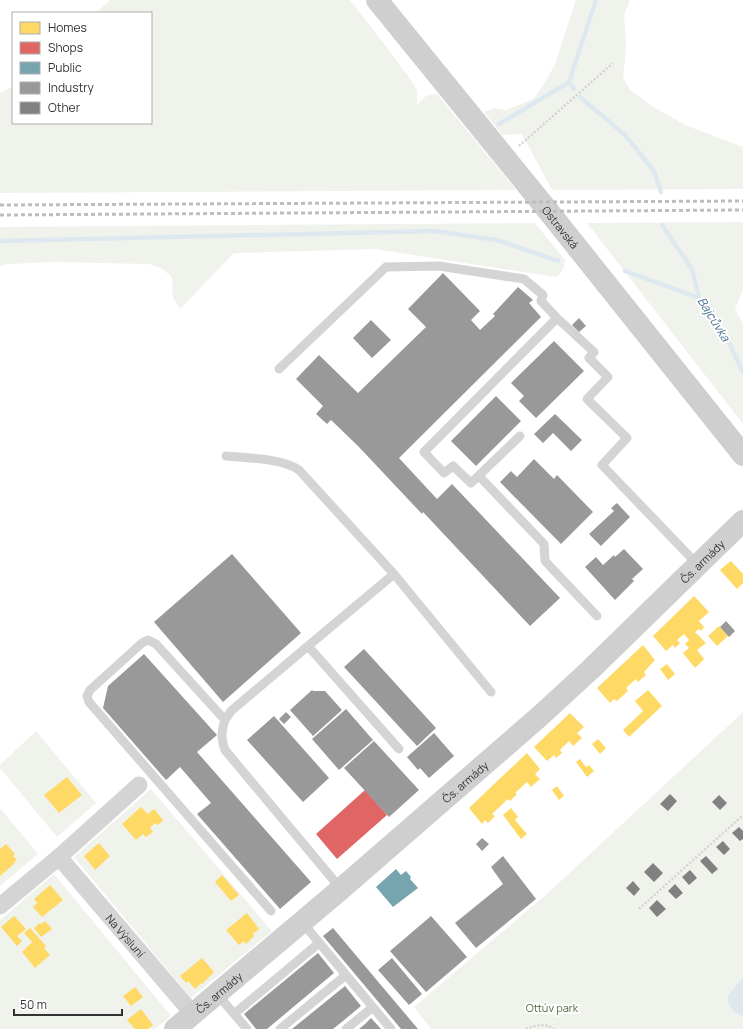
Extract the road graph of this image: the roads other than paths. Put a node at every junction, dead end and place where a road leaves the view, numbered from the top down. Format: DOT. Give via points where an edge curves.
graph roads {
  1 [pos="376,0"];
  2 [pos="557,318"];
  3 [pos="279,369"];
  4 [pos="520,436"];
  5 [pos="743,455"];
  6 [pos="226,456"];
  7 [pos="479,476"];
  8 [pos="743,522"];
  9 [pos="698,565"];
  10 [pos="394,574"];
  11 [pos="597,616"];
  12 [pos="308,646"];
  13 [pos="490,692"];
  14 [pos="225,720"];
  15 [pos="399,749"];
  16 [pos="139,786"];
  17 [pos="59,857"];
  18 [pos="341,889"];
  19 [pos="0,906"];
  20 [pos="271,911"];
  21 [pos="302,922"];
  22 [pos="319,943"];
  23 [pos="346,975"];
  24 [pos="217,994"];
  25 [pos="373,1007"];
  26 [pos="193,1014"];
  27 [pos="234,1014"];
  28 [pos="175,1029"];
  29 [pos="247,1029"];
  30 [pos="280,1029"];
  31 [pos="346,1029"];
  32 [pos="391,1029"];
  1 -- 5 [label="main road, Ostravská"];
  2 -- 3 [label="lane" via="541,301 543,295 524,279 439,266 386,267"];
  2 -- 7 [label="lane" via="424,452 444,473 453,466 471,483"];
  2 -- 9 [label="lane" via="594,352 588,358 608,377 587,399 627,438 602,465"];
  4 -- 7 [label="lane"];
  6 -- 10 [label="lane" via="293,465"];
  7 -- 11 [label="lane" via="544,544 545,561"];
  8 -- 9 [label="main road, Čs. armády"];
  9 -- 18 [label="main road, Čs. armády" via="540,716"];
  10 -- 12 [label="lane"];
  10 -- 13 [label="lane"];
  12 -- 14 [label="lane" via="231,711"];
  12 -- 15 [label="lane"];
  14 -- 18 [label="lane" via="221,732 225,750"];
  14 -- 20 [label="lane" via="156,644 148,640 90,690 87,696 94,708"];
  16 -- 17 [label="street"];
  17 -- 19 [label="street"];
  17 -- 26 [label="street, Na Výsluní"];
  18 -- 21 [label="main road, Čs. armády"];
  21 -- 22 [label="lane"];
  21 -- 24 [label="main road, Čs. armády"];
  22 -- 23 [label="lane"];
  22 -- 27 [label="lane"];
  23 -- 25 [label="lane"];
  23 -- 30 [label="lane"];
  24 -- 26 [label="main road, Čs. armády"];
  24 -- 27 [label="lane"];
  25 -- 31 [label="lane"];
  25 -- 32 [label="lane"];
  26 -- 28 [label="main road, Čs. armády"];
  27 -- 29 [label="lane"];
}
